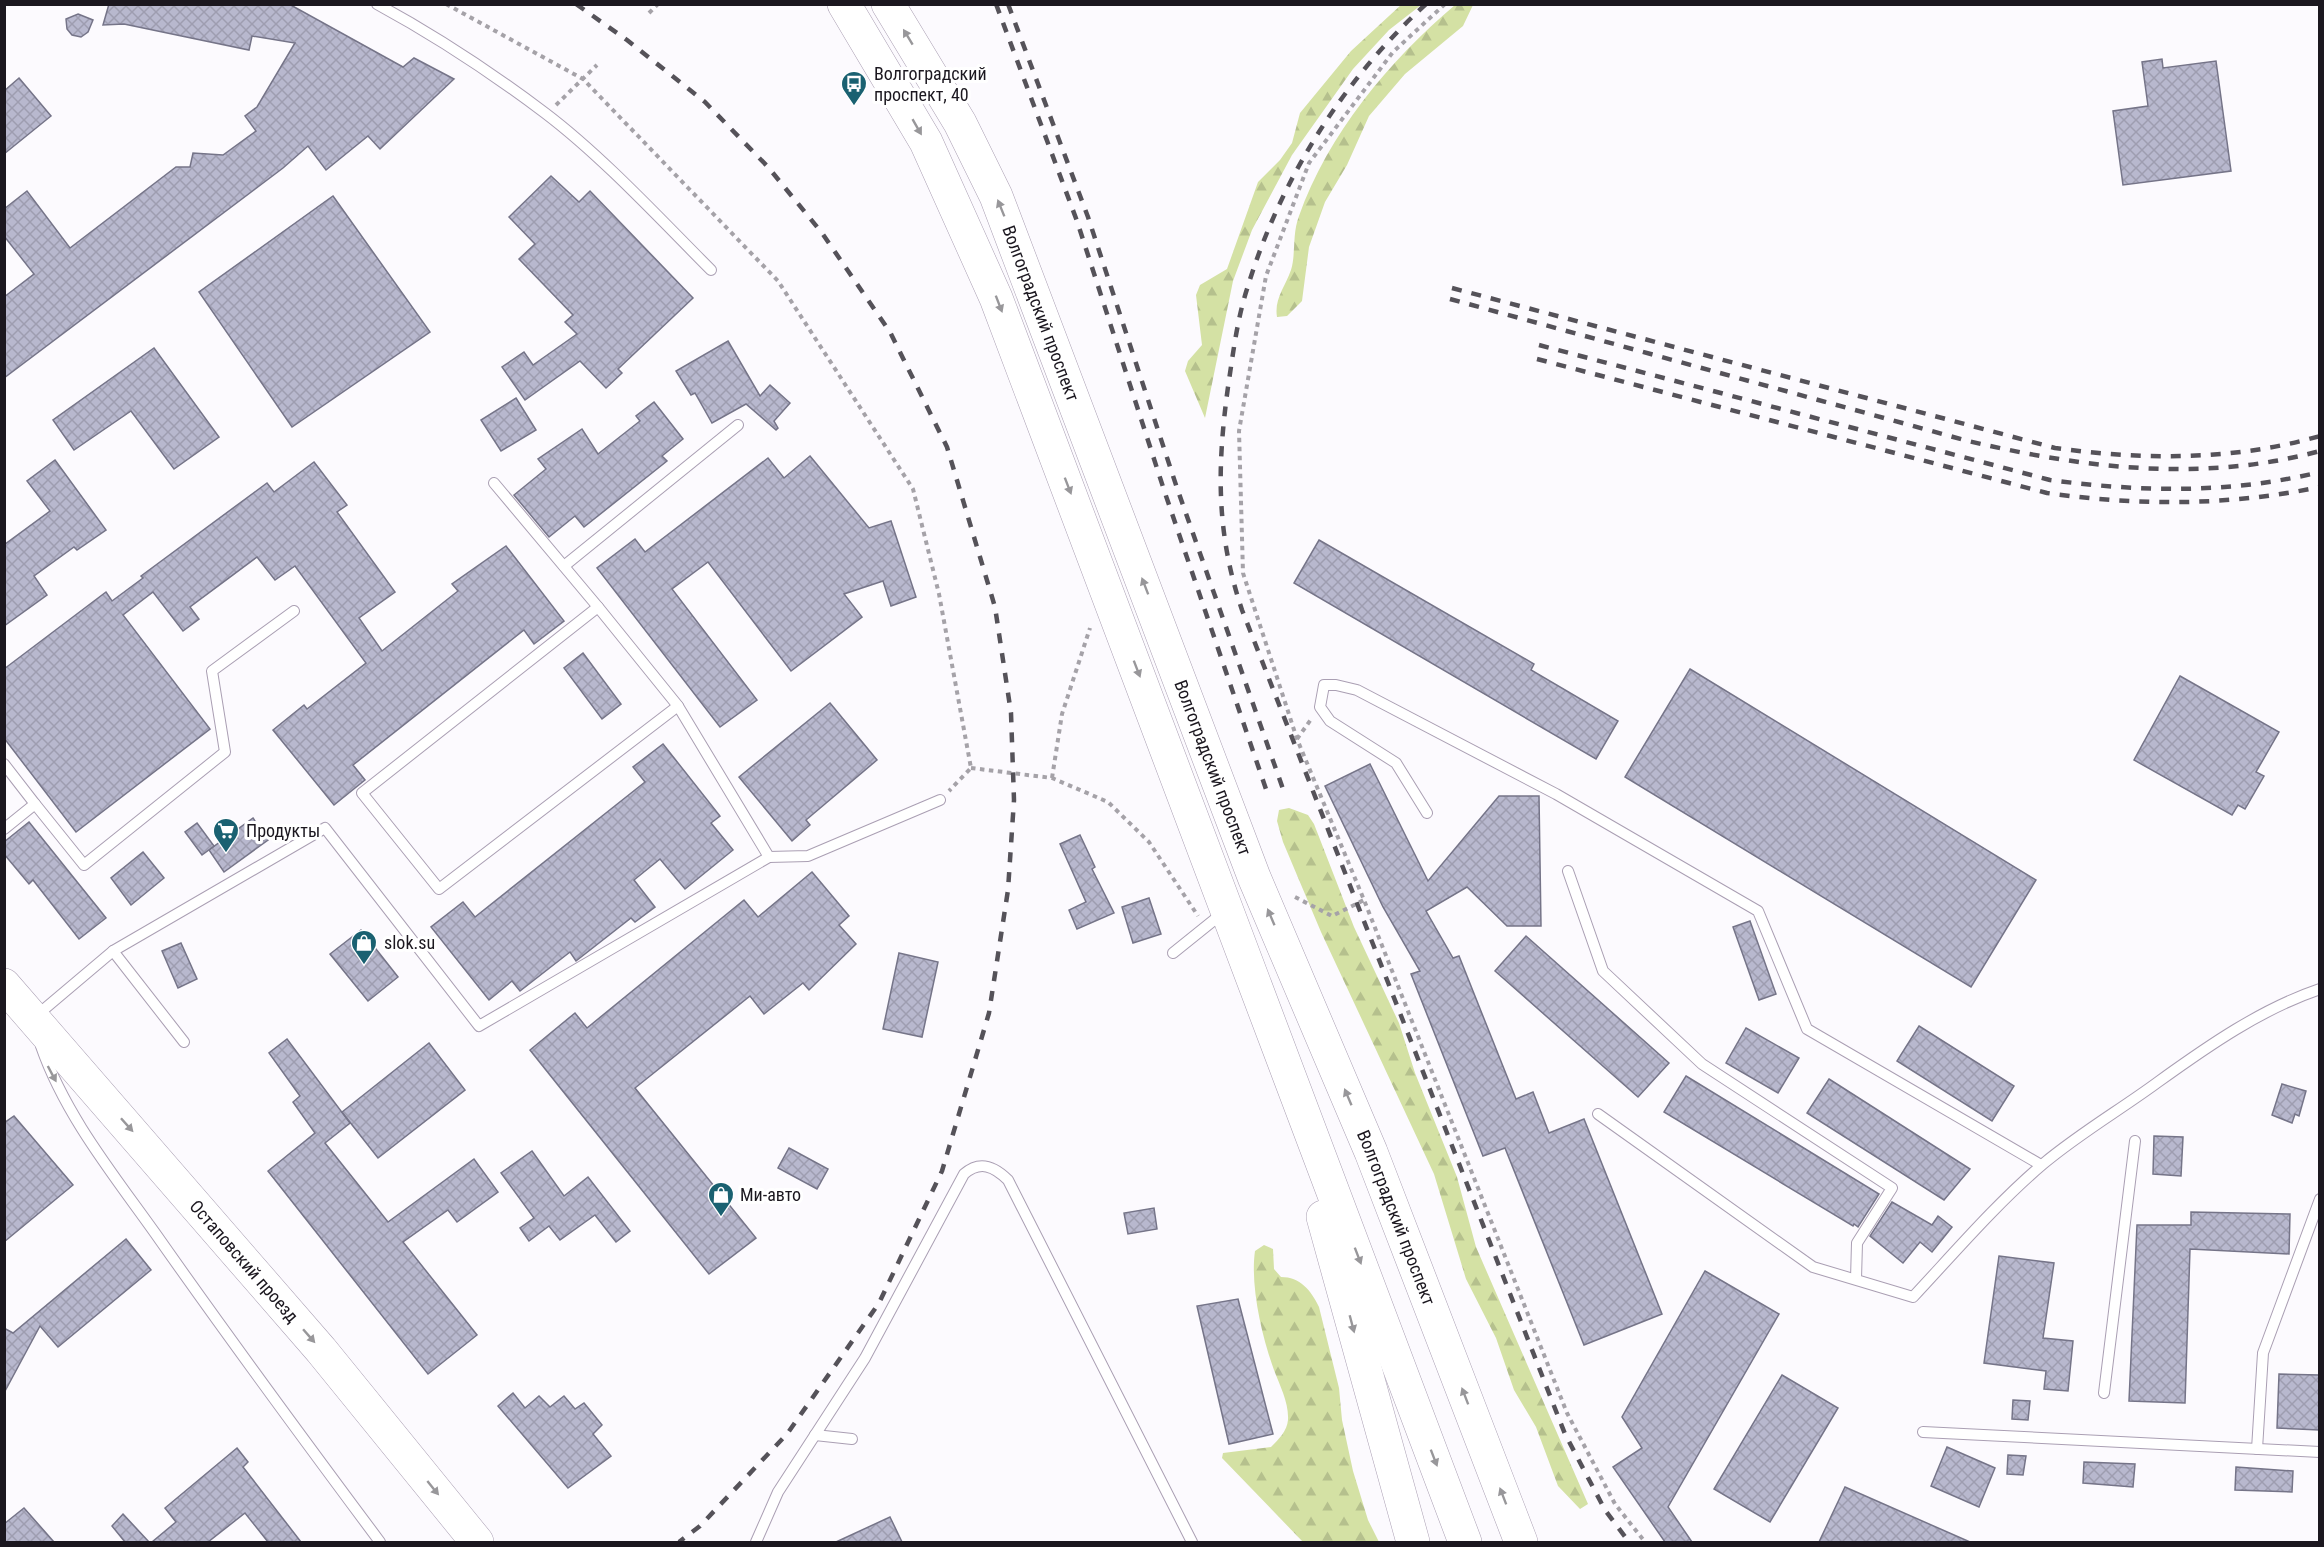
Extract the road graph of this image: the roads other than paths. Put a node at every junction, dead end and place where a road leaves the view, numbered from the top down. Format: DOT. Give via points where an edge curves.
graph roads {
  1 [pos="377,4"];
  2 [pos="844,4"];
  3 [pos="888,4"];
  4 [pos="711,270"];
  5 [pos="738,425"];
  6 [pos="494,483"];
  7 [pos="564,566"];
  8 [pos="598,607"];
  9 [pos="294,611"];
  10 [pos="678,706"];
  11 [pos="4,764"];
  12 [pos="940,800"];
  13 [pos="35,804"];
  14 [pos="1427,813"];
  15 [pos="4,828"];
  16 [pos="769,857"];
  17 [pos="1568,871"];
  18 [pos="1217,918"];
  19 [pos="113,951"];
  20 [pos="1173,953"];
  21 [pos="4,985"];
  22 [pos="2319,989"];
  23 [pos="32,1019"];
  24 [pos="1271,1024"];
  25 [pos="184,1042"];
  26 [pos="84,1094"];
  27 [pos="1598,1113"];
  28 [pos="80,1126"];
  29 [pos="2135,1141"];
  30 [pos="2042,1165"];
  31 [pos="2319,1199"];
  32 [pos="1856,1280"];
  33 [pos="2104,1393"];
  34 [pos="1923,1432"];
  35 [pos="815,1435"];
  36 [pos="852,1439"];
  37 [pos="2257,1449"];
  38 [pos="2319,1452"];
  39 [pos="380,1542"];
  40 [pos="477,1542"];
  41 [pos="756,1542"];
  42 [pos="1192,1542"];
  43 [pos="1413,1542"];
  44 [pos="1465,1542"];
  45 [pos="1521,1542"];
  1 -- 4 [label="lane" via="431,33 547,114"];
  2 -- 18 [label="main road, Волгоградский проспект, one-way" via="926,142 996,298"];
  45 -- 3 [label="main road, Волгоградский проспект, one-way" via="1371,1152 1254,877 996,196 960,123"];
  5 -- 7 [label="lane"];
  6 -- 7 [label="lane"];
  7 -- 8 [label="lane"];
  8 -- 10 [label="lane"];
  8 -- 10 [label="lane" via="362,794 439,889"];
  9 -- 13 [label="lane" via="212,671 225,752 84,865"];
  10 -- 16 [label="lane"];
  11 -- 13 [label="lane"];
  12 -- 16 [label="lane" via="808,856"];
  13 -- 15 [label="lane"];
  14 -- 30 [label="lane" via="1396,763 1330,721 1320,707 1324,685 1357,690 1556,794 1758,911 1807,1029"];
  16 -- 19 [label="lane" via="479,1026 325,828"];
  17 -- 32 [label="lane" via="1603,971 1702,1064 1892,1188 1857,1243"];
  18 -- 20 [label="lane"];
  18 -- 24 [label="main road, Волгоградский проспект"];
  19 -- 23 [label="lane"];
  19 -- 25 [label="lane"];
  21 -- 23 [label="main road, Остаповский проезд"];
  22 -- 30 [label="lane" via="2216,1041 2086,1129"];
  23 -- 26 [label="main road, Остаповский проезд"];
  23 -- 28 [label="lane, one-way" via="47,1064"];
  24 -- 43 [label="main road, one-way"];
  24 -- 44 [label="main road, Волгоградский проспект, one-way"];
  26 -- 28 [label="lane" via="76,1114"];
  26 -- 40 [label="main road, Остаповский проезд, one-way" via="321,1350"];
  27 -- 32 [label="lane" via="1813,1267"];
  28 -- 39 [label="lane" via="238,1351"];
  29 -- 33 [label="lane"];
  30 -- 32 [label="lane" via="1913,1297"];
  31 -- 37 [label="lane" via="2262,1353"];
  34 -- 37 [label="lane"];
  35 -- 36 [label="lane"];
  35 -- 41 [label="lane" via="778,1492"];
  35 -- 42 [label="lane" via="865,1358 964,1174 972,1167 985,1165 998,1169 1008,1180"];
  37 -- 38 [label="lane"];
}
